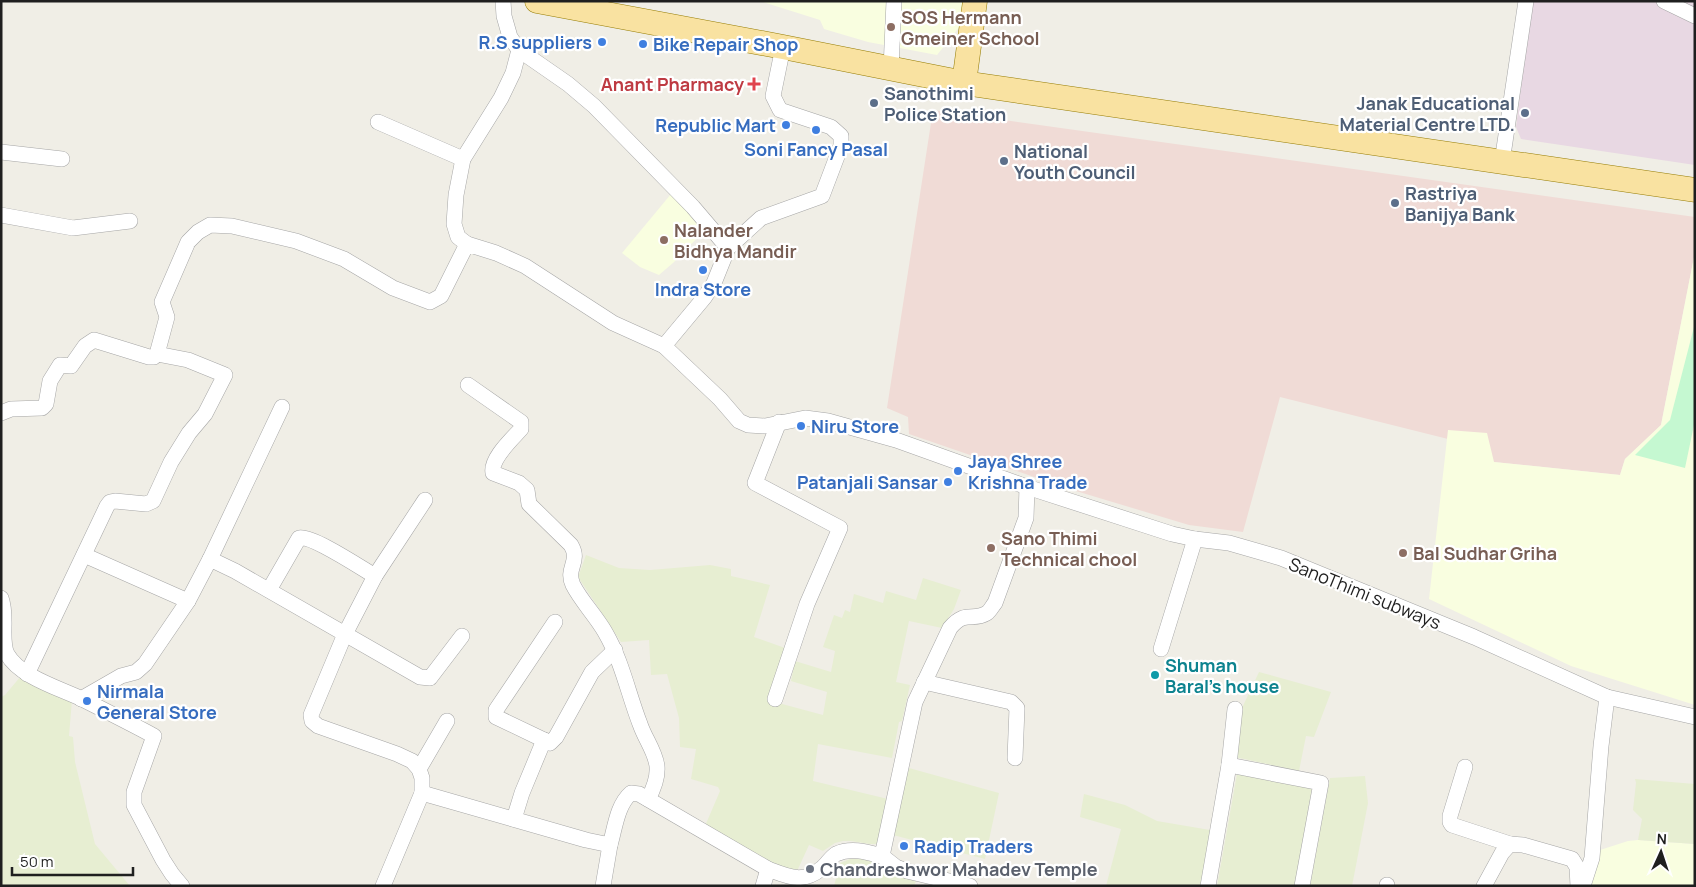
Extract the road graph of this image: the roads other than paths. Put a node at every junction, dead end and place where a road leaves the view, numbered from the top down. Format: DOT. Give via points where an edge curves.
graph roads {
  1 [pos="503,1"];
  2 [pos="537,1"];
  3 [pos="894,1"];
  4 [pos="975,1"];
  5 [pos="1526,1"];
  6 [pos="1664,1"];
  7 [pos="1695,16"];
  8 [pos="782,47"];
  9 [pos="519,50"];
  10 [pos="891,69"];
  11 [pos="964,83"];
  12 [pos="378,122"];
  13 [pos="1,152"];
  14 [pos="62,159"];
  15 [pos="463,159"];
  16 [pos="1502,162"];
  17 [pos="1695,190"];
  18 [pos="1,215"];
  19 [pos="130,221"];
  20 [pos="467,244"];
  21 [pos="728,248"];
  22 [pos="664,346"];
  23 [pos="157,354"];
  24 [pos="468,385"];
  25 [pos="282,407"];
  26 [pos="1,413"];
  27 [pos="779,422"];
  28 [pos="1028,488"];
  29 [pos="425,500"];
  30 [pos="1195,539"];
  31 [pos="84,555"];
  32 [pos="210,559"];
  33 [pos="375,576"];
  34 [pos="269,590"];
  35 [pos="1,598"];
  36 [pos="188,601"];
  37 [pos="555,622"];
  38 [pos="345,634"];
  39 [pos="462,636"];
  40 [pos="1162,649"];
  41 [pos="615,650"];
  42 [pos="27,674"];
  43 [pos="924,682"];
  44 [pos="1607,697"];
  45 [pos="81,699"];
  46 [pos="775,699"];
  47 [pos="1235,709"];
  48 [pos="1695,717"];
  49 [pos="447,721"];
  50 [pos="544,740"];
  51 [pos="1016,758"];
  52 [pos="1229,765"];
  53 [pos="1465,767"];
  54 [pos="419,769"];
  55 [pos="422,793"];
  56 [pos="648,799"];
  57 [pos="514,819"];
  58 [pos="1510,844"];
  59 [pos="610,845"];
  60 [pos="882,856"];
  61 [pos="768,869"];
  62 [pos="609,884"];
  63 [pos="182,886"];
  64 [pos="383,886"];
  65 [pos="762,886"];
  66 [pos="970,886"];
  67 [pos="1208,886"];
  68 [pos="1302,886"];
  69 [pos="1484,886"];
  70 [pos="1578,886"];
  71 [pos="1582,886"];
  1 -- 9 [label="street" via="510,37"];
  2 -- 8 [label="main road"];
  3 -- 10 [label="street"];
  4 -- 11 [label="main road"];
  5 -- 16 [label="street"];
  6 -- 7 [label="street"];
  8 -- 10 [label="main road"];
  8 -- 21 [label="street" via="773,96 780,110 831,126 841,136 841,146 822,196 761,218"];
  9 -- 15 [label="street" via="513,73"];
  9 -- 21 [label="street" via="594,106 693,207"];
  10 -- 11 [label="main road"];
  11 -- 16 [label="main road"];
  12 -- 15 [label="street"];
  13 -- 14 [label="street"];
  15 -- 20 [label="street" via="454,224 458,236"];
  16 -- 17 [label="main road"];
  18 -- 19 [label="street" via="73,228"];
  20 -- 22 [label="street, SanoThimi subways" via="525,266 613,323"];
  20 -- 23 [label="street" via="441,296 430,302 393,288 344,259 296,241 232,226 210,225 188,242 162,302 167,317"];
  21 -- 22 [label="street" via="714,283 688,320"];
  22 -- 27 [label="street, SanoThimi subways" via="739,421 748,426"];
  23 -- 26 [label="street" via="149,357 94,340 70,366 60,365 50,381 46,404 42,408 11,409"];
  23 -- 31 [label="street" via="188,360 225,375 205,414 171,462 153,501 146,504 110,502"];
  24 -- 41 [label="street" via="521,422 521,429 495,460 493,473 527,490 529,504 571,545 575,552 570,575 573,585"];
  25 -- 32 [label="street"];
  27 -- 28 [label="street, SanoThimi subways" via="804,418 828,421 896,440"];
  27 -- 46 [label="street" via="755,483 840,528 807,604"];
  28 -- 30 [label="street, SanoThimi subways"];
  28 -- 43 [label="street" via="1026,518 995,603 987,612 964,616 956,621"];
  29 -- 33 [label="street"];
  30 -- 40 [label="street"];
  30 -- 44 [label="street, SanoThimi subways" via="1229,543 1281,558"];
  31 -- 36 [label="street"];
  31 -- 42 [label="street"];
  32 -- 34 [label="street"];
  32 -- 36 [label="street"];
  33 -- 34 [label="street" via="302,537"];
  33 -- 38 [label="street"];
  34 -- 38 [label="street"];
  35 -- 42 [label="street" via="5,608 6,653"];
  36 -- 45 [label="street" via="140,669"];
  37 -- 50 [label="street" via="495,714"];
  38 -- 39 [label="street" via="426,678 430,678"];
  38 -- 54 [label="street" via="311,715 312,721 397,754 412,761"];
  41 -- 50 [label="street" via="592,672 556,737 550,743"];
  41 -- 56 [label="street" via="642,732 655,756 657,769"];
  42 -- 45 [label="street"];
  43 -- 51 [label="street" via="1011,702 1017,708"];
  43 -- 60 [label="street" via="915,702"];
  44 -- 48 [label="street, SanoThimi subways"];
  44 -- 71 [label="street" via="1592,858"];
  45 -- 63 [label="street" via="154,736 134,792 134,805 163,860"];
  47 -- 52 [label="street"];
  49 -- 54 [label="street"];
  50 -- 57 [label="street"];
  52 -- 67 [label="street"];
  52 -- 68 [label="street" via="1321,784"];
  53 -- 58 [label="street" via="1450,822"];
  54 -- 55 [label="street"];
  55 -- 57 [label="street"];
  55 -- 64 [label="street"];
  56 -- 59 [label="street" via="631,793 626,798"];
  56 -- 61 [label="street"];
  57 -- 59 [label="street"];
  58 -- 69 [label="street"];
  58 -- 70 [label="street" via="1572,859 1577,867"];
  59 -- 62 [label="street"];
  60 -- 61 [label="street" via="858,850 846,851 834,855 814,875 802,878"];
  60 -- 66 [label="street" via="907,871"];
  61 -- 65 [label="street"];
}
